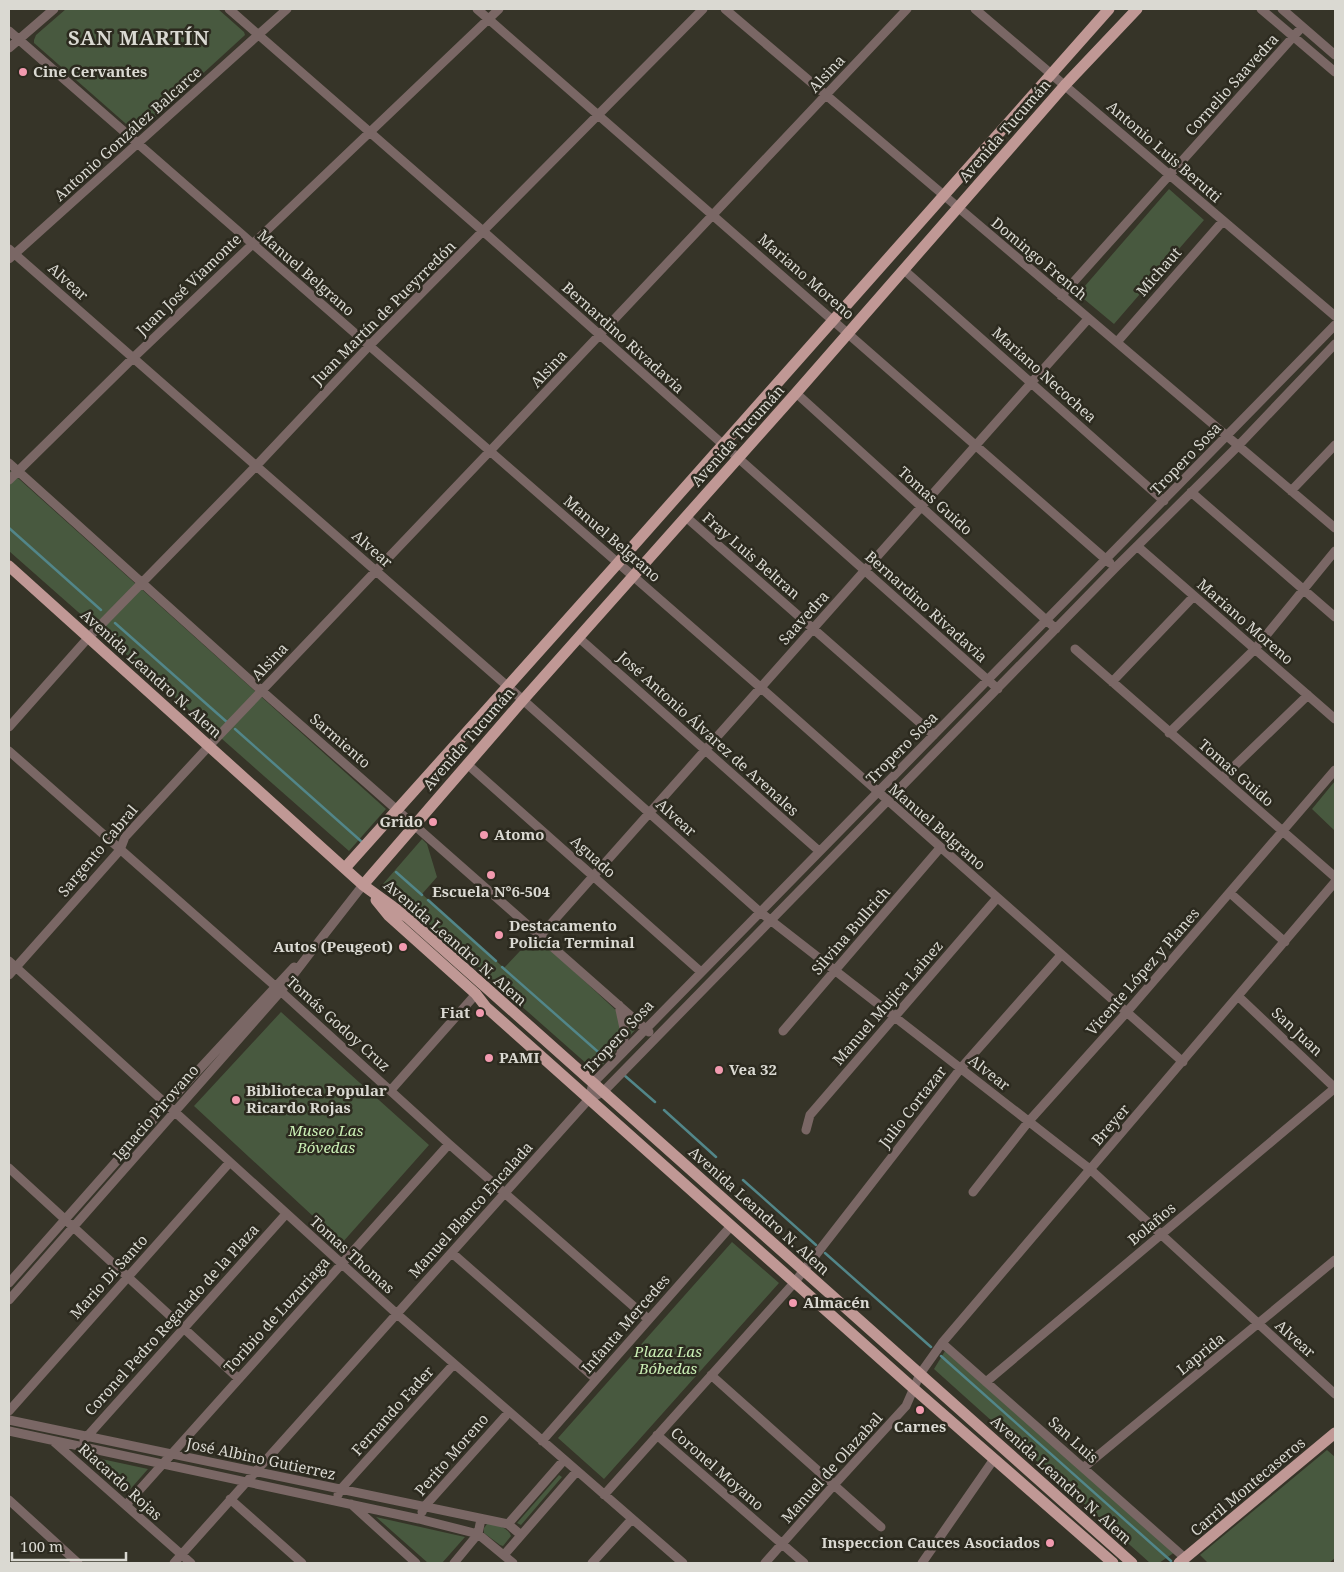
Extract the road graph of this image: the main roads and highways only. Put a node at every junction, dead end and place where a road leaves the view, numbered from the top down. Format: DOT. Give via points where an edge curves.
graph roads {
  1 [pos="1109,9"];
  2 [pos="1136,9"];
  3 [pos="9,566"];
  4 [pos="345,868"];
  5 [pos="364,885"];
  6 [pos="1335,1433"];
  7 [pos="1182,1561"];
  8 [pos="1113,1563"];
  9 [pos="1132,1563"];
  1 -- 4 [label="main road, Avenida Tucumán"];
  2 -- 5 [label="main road, Avenida Tucumán" via="523,700"];
  3 -- 4 [label="main road, Avenida Leandro N. Alem"];
  4 -- 5 [label="main road, Avenida Leandro N. Alem"];
  5 -- 8 [label="main road, Avenida Leandro N. Alem" via="389,916 476,994 486,1007"];
  5 -- 9 [label="main road, Avenida Leandro N. Alem" via="407,917"];
  6 -- 7 [label="main road, Carril Montecaseros"];
}
